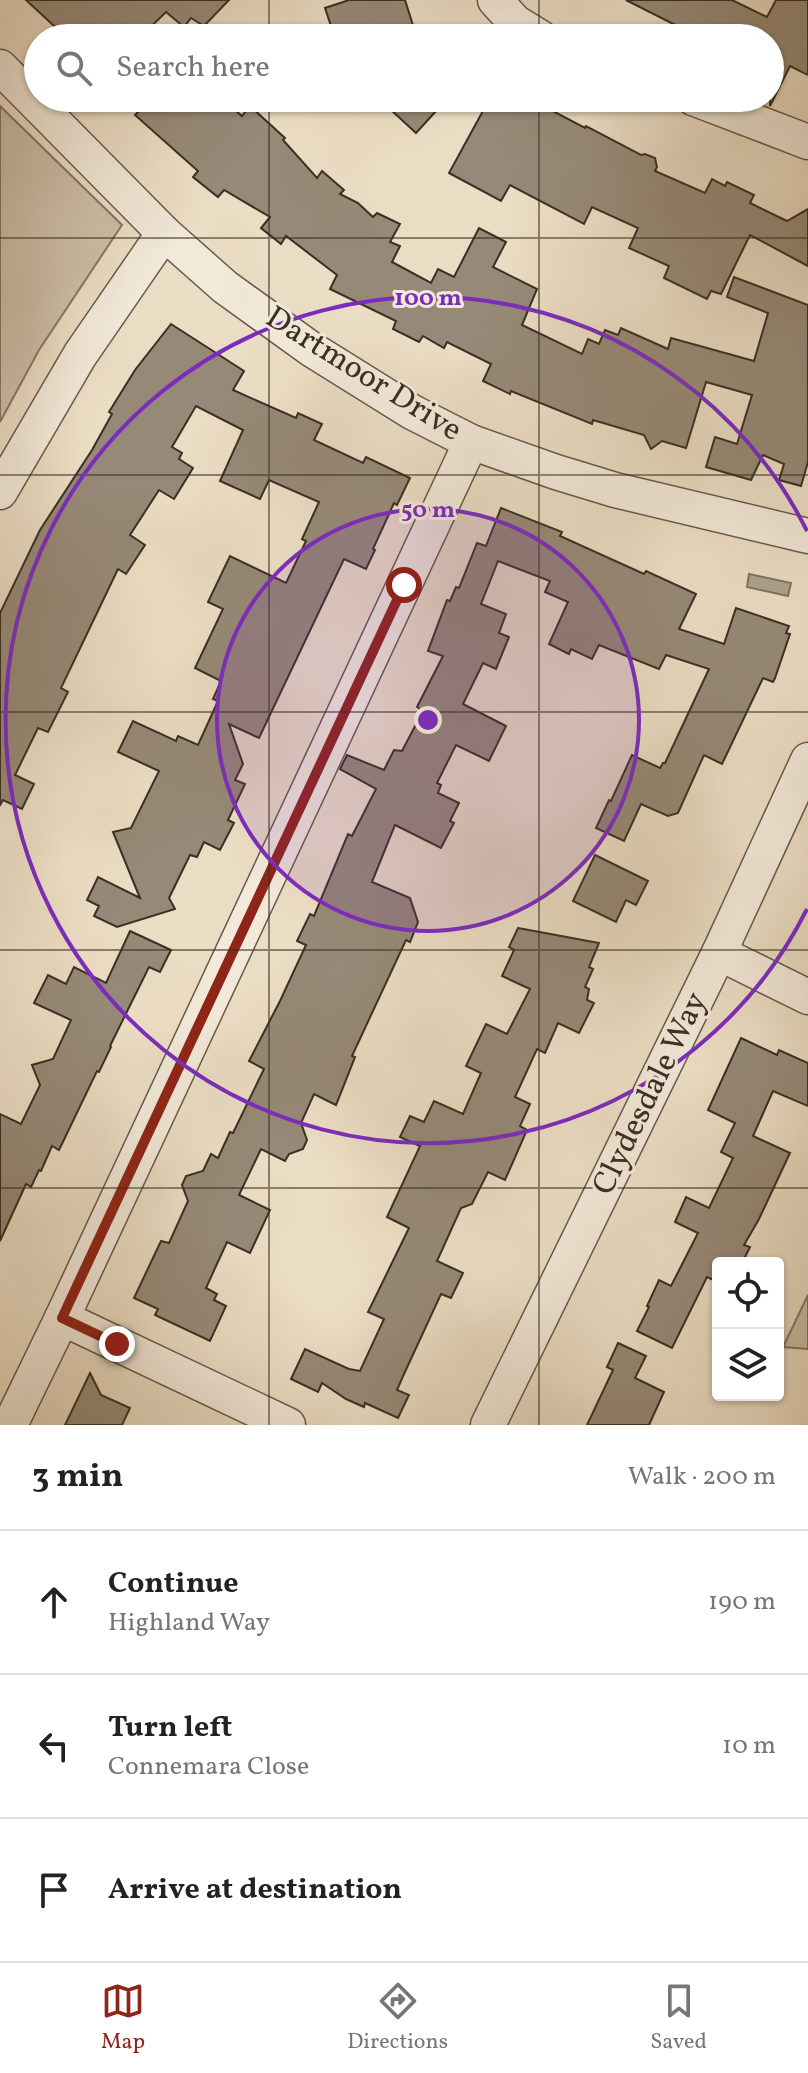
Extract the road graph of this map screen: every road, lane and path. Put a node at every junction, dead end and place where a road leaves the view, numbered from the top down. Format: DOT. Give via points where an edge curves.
graph roads {
  1 [pos="495,0"];
  2 [pos="518,24"];
  3 [pos="0,67"];
  4 [pos="24,91"];
  5 [pos="44,112"];
  6 [pos="730,112"];
  7 [pos="808,142"];
  8 [pos="164,233"];
  9 [pos="471,442"];
  10 [pos="0,492"];
  11 [pos="808,536"];
  12 [pos="808,760"];
  13 [pos="719,953"];
  14 [pos="808,997"];
  15 [pos="62,1318"];
  16 [pos="10,1425"];
  17 [pos="288,1425"];
  18 [pos="488,1425"];
  1 -- 2 [label="street"];
  3 -- 4 [label="street, Dartmoor Drive"];
  5 -- 8 [label="street, Dartmoor Drive"];
  6 -- 7 [label="street"];
  8 -- 9 [label="street, Dartmoor Drive" via="225,287 311,349"];
  8 -- 10 [label="street" via="80,355"];
  9 -- 11 [label="street, Dartmoor Drive" via="615,490"];
  9 -- 15 [label="street"];
  12 -- 13 [label="street, Clydesdale Way"];
  13 -- 14 [label="street"];
  13 -- 18 [label="street, Clydesdale Way"];
  15 -- 16 [label="street"];
  15 -- 17 [label="street"];
}
